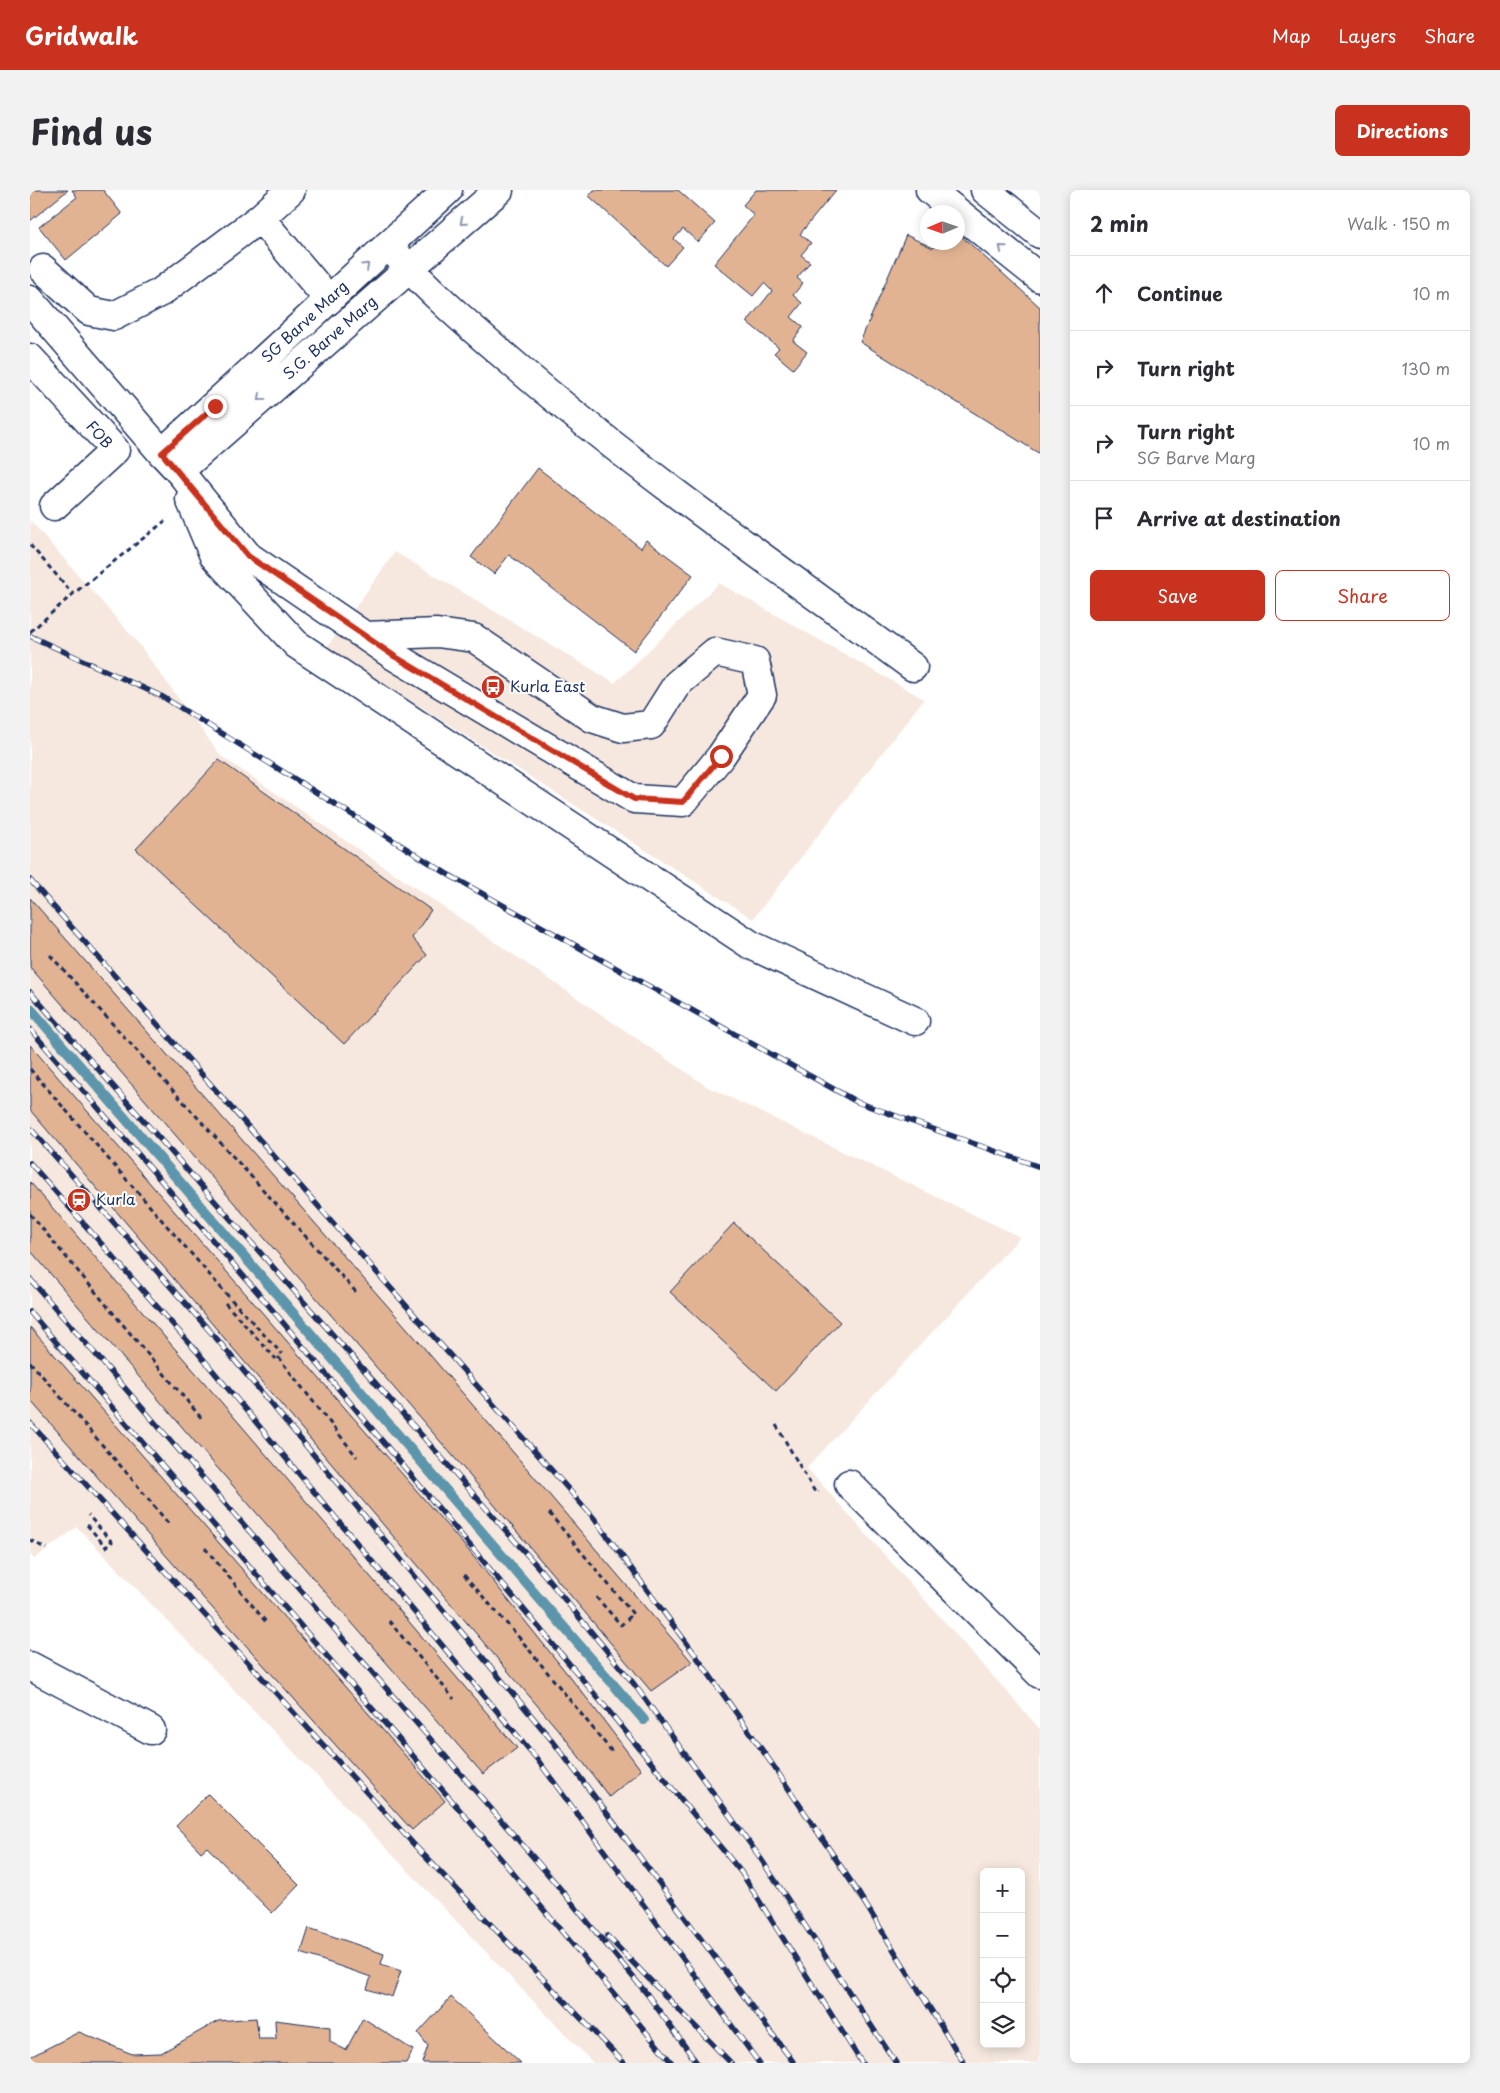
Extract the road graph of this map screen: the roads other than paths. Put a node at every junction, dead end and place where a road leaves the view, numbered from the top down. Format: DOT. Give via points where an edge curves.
graph roads {
  1 [pos="291,190"];
  2 [pos="448,190"];
  3 [pos="499,190"];
  4 [pos="930,190"];
  5 [pos="985,190"];
  6 [pos="260,218"];
  7 [pos="1040,234"];
  8 [pos="388,245"];
  9 [pos="43,269"];
  10 [pos="409,270"];
  11 [pos="1040,278"];
  12 [pos="30,300"];
  13 [pos="329,300"];
  14 [pos="30,358"];
  15 [pos="170,462"];
  16 [pos="54,506"];
  17 [pos="365,636"];
  18 [pos="913,667"];
  19 [pos="915,1021"];
  20 [pos="849,1484"];
  21 [pos="30,1666"];
  22 [pos="1040,1674"];
  23 [pos="152,1730"];
  1 -- 6 [label="street"];
  2 -- 8 [label="street, SG Barve Marg"];
  3 -- 10 [label="street, S.G. Barve Marg, one-way"];
  11 -- 4 [label="street, one-way"];
  5 -- 7 [label="street"];
  6 -- 9 [label="street" via="161,292 114,316 89,311"];
  6 -- 13 [label="street"];
  8 -- 10 [label="street"];
  13 -- 8 [label="street, SG Barve Marg, one-way"];
  10 -- 15 [label="street, S.G. Barve Marg, one-way"];
  10 -- 18 [label="street" via="472,329 597,434"];
  12 -- 15 [label="street"];
  13 -- 15 [label="street, SG Barve Marg"];
  14 -- 16 [label="street, FOB" via="114,450"];
  15 -- 17 [label="street" via="248,556"];
  15 -- 19 [label="street" via="191,500 214,556 296,644 751,945"];
  17 -- 17 [label="street" via="634,799 683,802 721,756 762,696 755,661 715,652 676,684 651,725 622,728 592,718 474,638 437,633"];
  20 -- 22 [label="street"];
  21 -- 23 [label="street"];
}
